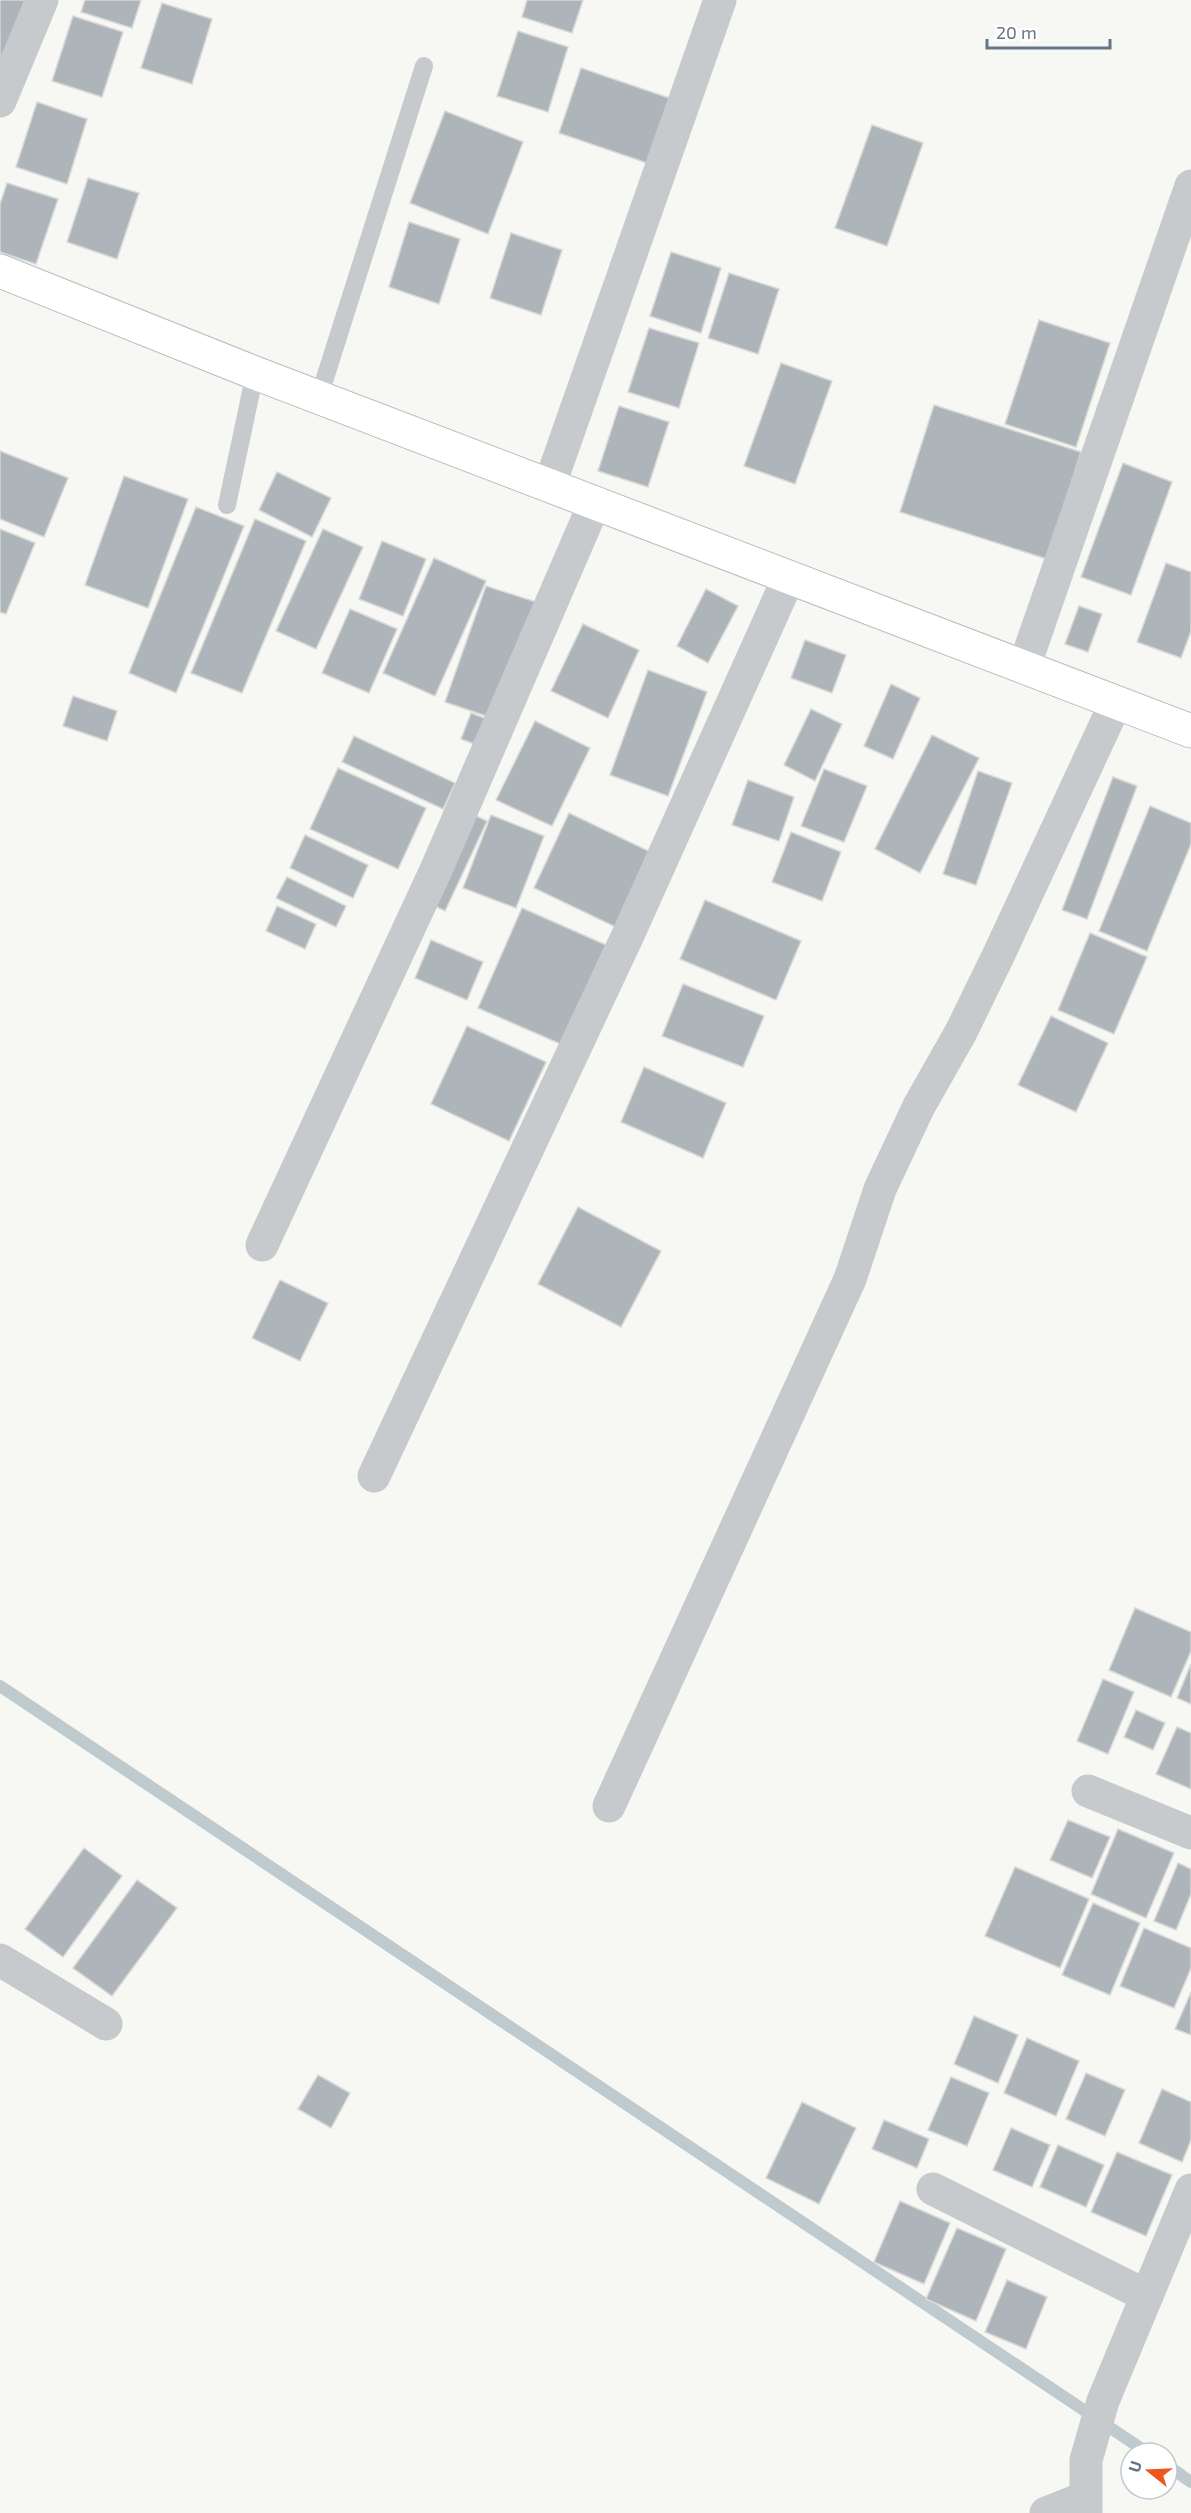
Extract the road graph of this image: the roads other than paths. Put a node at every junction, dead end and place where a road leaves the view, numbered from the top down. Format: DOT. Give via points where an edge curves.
graph roads {
  1 [pos="42,0"];
  2 [pos="720,0"];
  3 [pos="423,66"];
  4 [pos="0,100"];
  5 [pos="1191,186"];
  6 [pos="0,271"];
  7 [pos="255,373"];
  8 [pos="319,397"];
  9 [pos="550,484"];
  10 [pos="595,502"];
  11 [pos="227,505"];
  12 [pos="789,577"];
  13 [pos="1024,667"];
  14 [pos="1116,702"];
  15 [pos="1191,730"];
  16 [pos="262,1245"];
  17 [pos="374,1476"];
  18 [pos="1088,1791"];
  19 [pos="609,1806"];
  20 [pos="1191,1833"];
  21 [pos="0,1960"];
  22 [pos="106,2024"];
  23 [pos="933,2189"];
  24 [pos="1191,2190"];
  25 [pos="1148,2296"];
  26 [pos="1085,2506"];
  27 [pos="1046,2513"];
  1 -- 4 [label="street"];
  2 -- 9 [label="street"];
  3 -- 8 [label="lane"];
  5 -- 13 [label="street"];
  6 -- 7 [label="street"];
  7 -- 8 [label="street"];
  7 -- 11 [label="lane"];
  8 -- 9 [label="street"];
  9 -- 10 [label="street"];
  10 -- 12 [label="street"];
  10 -- 16 [label="street" via="436,870"];
  12 -- 13 [label="street"];
  12 -- 17 [label="street" via="628,935"];
  13 -- 14 [label="street"];
  14 -- 15 [label="street"];
  14 -- 19 [label="street" via="995,964 919,1106 880,1189 842,1299"];
  18 -- 20 [label="street"];
  21 -- 22 [label="street"];
  23 -- 25 [label="street"];
  24 -- 25 [label="street"];
  25 -- 26 [label="street" via="1103,2401 1086,2460"];
  26 -- 27 [label="street"];
}
